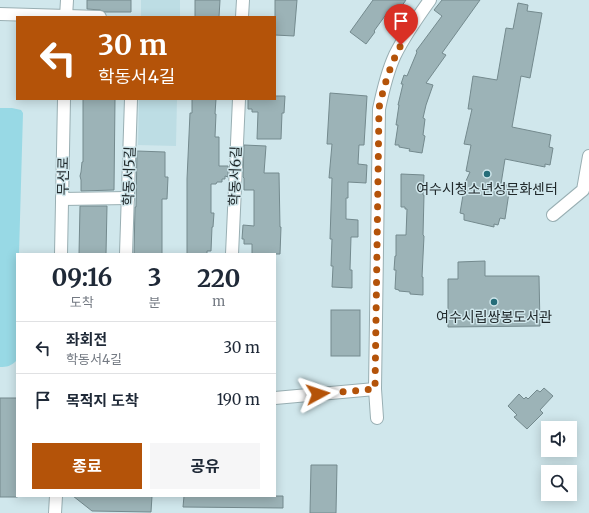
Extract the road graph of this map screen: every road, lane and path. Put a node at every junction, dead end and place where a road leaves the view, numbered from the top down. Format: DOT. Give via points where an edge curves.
graph roads {
  1 [pos="67,0"];
  2 [pos="243,0"];
  3 [pos="430,0"];
  4 [pos="0,14"];
  5 [pos="66,16"];
  6 [pos="242,16"];
  7 [pos="64,100"];
  8 [pos="131,100"];
  9 [pos="239,100"];
  10 [pos="589,156"];
  11 [pos="128,198"];
  12 [pos="62,199"];
  13 [pos="553,215"];
  14 [pos="61,253"];
  15 [pos="126,253"];
  16 [pos="232,253"];
  17 [pos="375,389"];
  18 [pos="276,398"];
  19 [pos="377,418"];
  20 [pos="56,497"];
  21 [pos="55,513"];
  1 -- 5 [label="street"];
  2 -- 6 [label="street"];
  3 -- 17 [label="street" via="406,34 395,56 379,108"];
  4 -- 5 [label="street"];
  7 -- 12 [label="street, 무선로"];
  8 -- 11 [label="street, 학동서5길"];
  9 -- 16 [label="street, 학동서6길"];
  10 -- 13 [label="street" via="583,190"];
  11 -- 12 [label="street"];
  11 -- 15 [label="street, 학동서5길"];
  12 -- 14 [label="street, 무선로"];
  17 -- 18 [label="street"];
  17 -- 19 [label="street"];
  20 -- 21 [label="street"];
}
